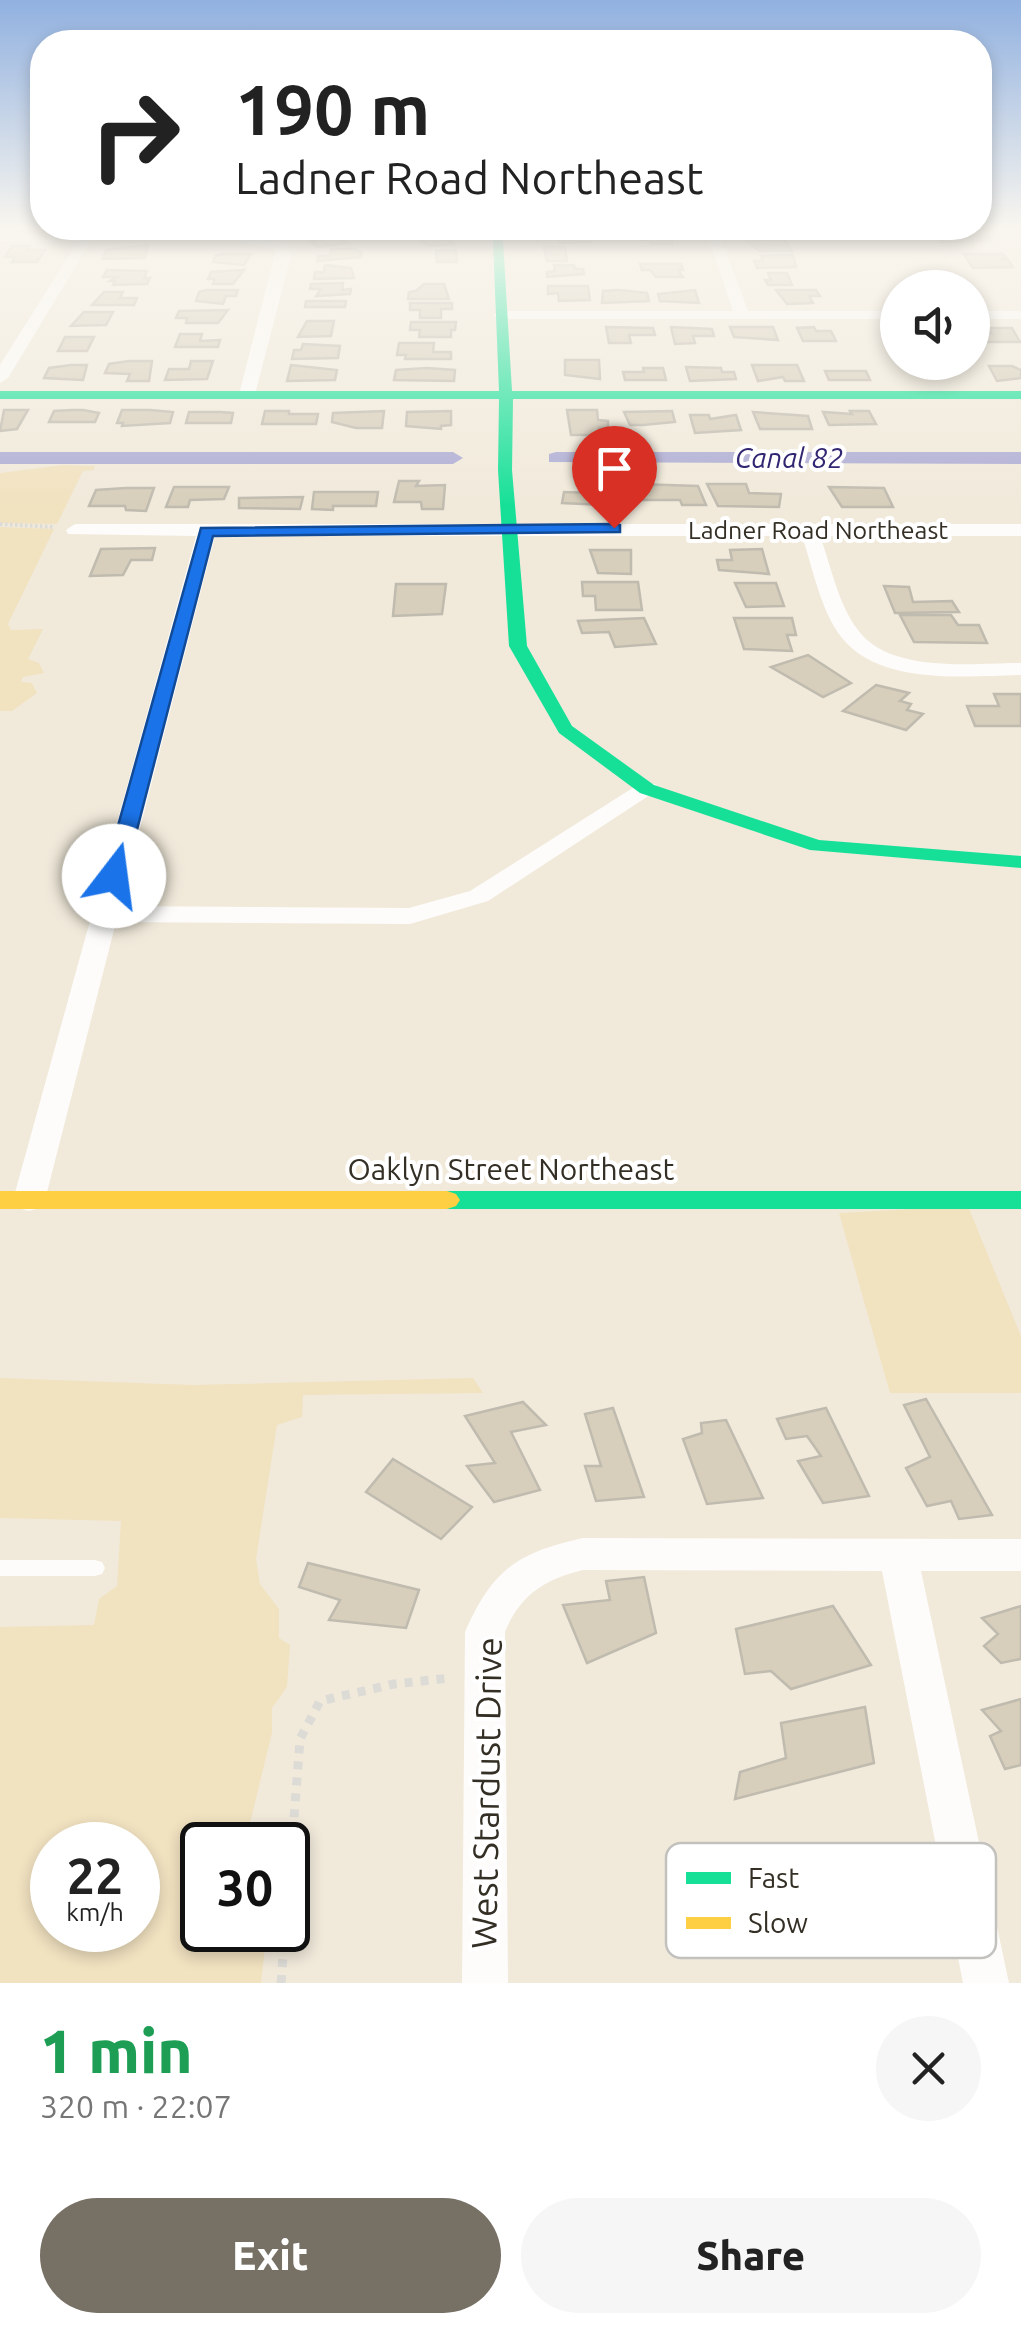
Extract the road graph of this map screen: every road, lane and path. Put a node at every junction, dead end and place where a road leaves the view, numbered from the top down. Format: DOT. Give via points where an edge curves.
graph roads {
  1 [pos="35,321"];
  2 [pos="267,321"];
  3 [pos="500,321"];
  4 [pos="0,378"];
  5 [pos="247,394"];
  6 [pos="506,394"];
  7 [pos="0,395"];
  8 [pos="1021,395"];
  9 [pos="0,524"];
  10 [pos="508,529"];
  11 [pos="75,530"];
  12 [pos="808,530"];
  13 [pos="1021,530"];
  14 [pos="207,531"];
  15 [pos="1021,668"];
  16 [pos="648,789"];
  17 [pos="1021,862"];
  18 [pos="104,914"];
  19 [pos="14,1200"];
  20 [pos="1021,1200"];
  21 [pos="898,1555"];
  22 [pos="1021,1555"];
  23 [pos="0,1568"];
  24 [pos="94,1568"];
  25 [pos="484,1674"];
  26 [pos="294,1822"];
  27 [pos="957,1843"];
  28 [pos="283,1952"];
  29 [pos="981,1958"];
  30 [pos="281,1983"];
  31 [pos="485,1983"];
  32 [pos="986,1983"];
  1 -- 4 [label="street"];
  2 -- 5 [label="street"];
  3 -- 6 [label="street"];
  5 -- 6 [label="street"];
  5 -- 7 [label="street"];
  6 -- 8 [label="street"];
  6 -- 10 [label="street"];
  9 -- 11 [label="path"];
  10 -- 12 [label="street, Ladner Road Northeast"];
  10 -- 14 [label="street, Ladner Road Northeast"];
  10 -- 16 [label="street" via="518,646 564,729"];
  11 -- 14 [label="street, Ladner Road Northeast"];
  12 -- 13 [label="street, Ladner Road Northeast"];
  12 -- 15 [label="street" via="849,632 868,650 912,664"];
  14 -- 18 [label="street"];
  16 -- 17 [label="street" via="817,846"];
  16 -- 18 [label="street" via="480,896 410,916"];
  18 -- 19 [label="street"];
  19 -- 20 [label="street, Oaklyn Street Northeast"];
  21 -- 22 [label="street, West Stardust Drive"];
  21 -- 25 [label="street, West Stardust Drive" via="583,1554 544,1562 496,1604 485,1632"];
  21 -- 27 [label="street"];
  23 -- 24 [label="lane"];
  25 -- 26 [label="path" via="320,1701 300,1739"];
  25 -- 31 [label="street, West Stardust Drive"];
  28 -- 30 [label="path"];
  29 -- 32 [label="street"];
}
